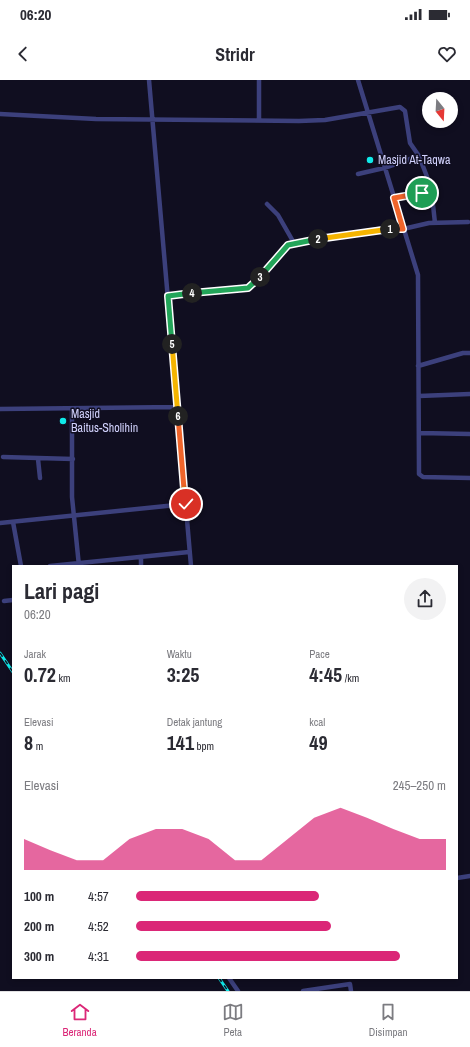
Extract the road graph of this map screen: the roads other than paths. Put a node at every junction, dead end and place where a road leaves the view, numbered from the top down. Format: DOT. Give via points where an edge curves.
graph roads {
  1 [pos="149,80"];
  2 [pos="259,80"];
  3 [pos="358,80"];
  4 [pos="368,113"];
  5 [pos="0,114"];
  6 [pos="153,119"];
  7 [pos="259,120"];
  8 [pos="419,156"];
  9 [pos="384,168"];
  10 [pos="358,174"];
  11 [pos="432,190"];
  12 [pos="394,198"];
  13 [pos="267,204"];
  14 [pos="468,222"];
  15 [pos="435,223"];
  16 [pos="403,229"];
  17 [pos="294,243"];
  18 [pos="168,296"];
  19 [pos="470,353"];
  20 [pos="418,366"];
  21 [pos="470,394"];
  22 [pos="419,396"];
  23 [pos="177,408"];
  24 [pos="0,409"];
  25 [pos="72,409"];
  26 [pos="420,433"];
  27 [pos="470,434"];
  28 [pos="3,457"];
  29 [pos="38,459"];
  30 [pos="73,459"];
  31 [pos="40,478"];
  32 [pos="470,478"];
  33 [pos="186,504"];
  34 [pos="75,514"];
  35 [pos="13,522"];
  36 [pos="0,523"];
  37 [pos="189,552"];
  38 [pos="140,557"];
  39 [pos="79,564"];
  40 [pos="21,565"];
  41 [pos="64,565"];
  42 [pos="141,565"];
  43 [pos="191,565"];
  44 [pos="12,600"];
  45 [pos="4,601"];
  46 [pos="470,876"];
  47 [pos="458,878"];
  48 [pos="230,979"];
  49 [pos="350,981"];
  50 [pos="327,989"];
  51 [pos="238,991"];
  52 [pos="303,991"];
  53 [pos="351,991"];
  1 -- 6 [label="street"];
  2 -- 7 [label="street"];
  3 -- 4 [label="street"];
  4 -- 7 [label="street" via="313,121"];
  4 -- 8 [label="street" via="403,108 410,143"];
  4 -- 9 [label="street"];
  5 -- 6 [label="street"];
  6 -- 7 [label="street"];
  6 -- 18 [label="street"];
  8 -- 9 [label="street"];
  8 -- 11 [label="street"];
  9 -- 10 [label="street"];
  9 -- 12 [label="street"];
  11 -- 12 [label="street"];
  11 -- 15 [label="street"];
  12 -- 16 [label="street"];
  13 -- 17 [label="street" via="278,215"];
  14 -- 15 [label="street"];
  15 -- 16 [label="street"];
  16 -- 17 [label="street" via="372,230"];
  16 -- 20 [label="street" via="418,275"];
  17 -- 18 [label="street" via="288,245 248,288"];
  18 -- 23 [label="street"];
  19 -- 20 [label="street"];
  20 -- 22 [label="street"];
  21 -- 22 [label="street"];
  22 -- 26 [label="street"];
  23 -- 25 [label="street"];
  23 -- 33 [label="street"];
  24 -- 25 [label="street"];
  25 -- 30 [label="street"];
  26 -- 27 [label="street"];
  26 -- 32 [label="street" via="420,476"];
  28 -- 29 [label="street"];
  29 -- 30 [label="street"];
  29 -- 31 [label="street"];
  30 -- 34 [label="street" via="72,497"];
  33 -- 34 [label="street"];
  33 -- 37 [label="street"];
  34 -- 35 [label="street"];
  34 -- 39 [label="street"];
  35 -- 36 [label="street"];
  35 -- 40 [label="street"];
  37 -- 38 [label="street"];
  37 -- 43 [label="street"];
  38 -- 39 [label="street"];
  38 -- 42 [label="street"];
  39 -- 41 [label="street"];
  44 -- 45 [label="street"];
  46 -- 47 [label="street"];
  48 -- 51 [label="street"];
  49 -- 50 [label="street"];
  49 -- 53 [label="street"];
  50 -- 52 [label="street"];
}
